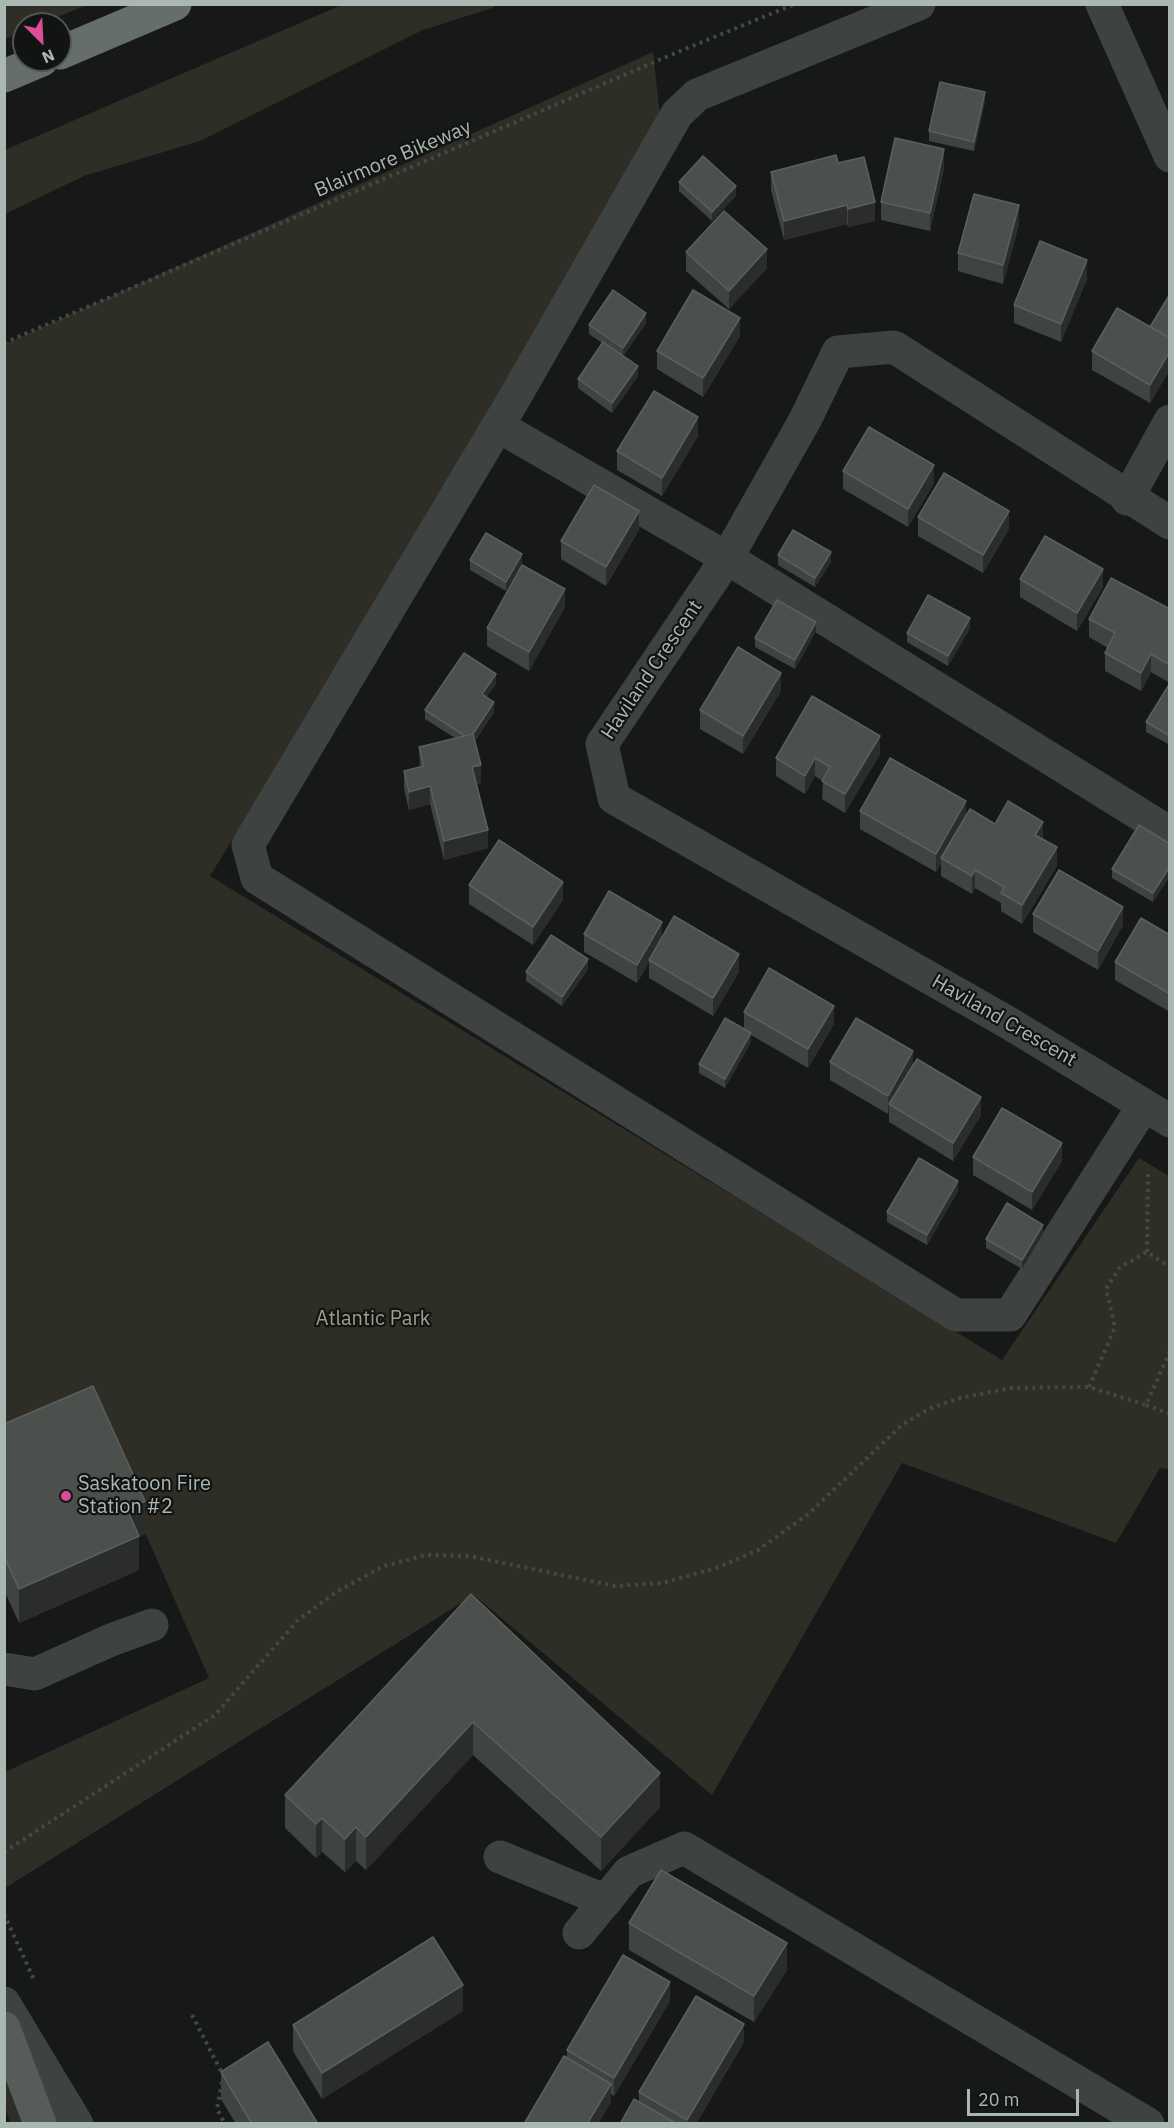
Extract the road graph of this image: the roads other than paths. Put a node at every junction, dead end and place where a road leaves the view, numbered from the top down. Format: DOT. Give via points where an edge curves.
graph roads {
  1 [pos="175,4"];
  2 [pos="919,4"];
  3 [pos="1102,4"];
  4 [pos="72,48"];
  5 [pos="1170,156"];
  6 [pos="1170,421"];
  7 [pos="498,426"];
  8 [pos="1127,499"];
  9 [pos="1170,523"];
  10 [pos="727,558"];
  11 [pos="1170,833"];
  12 [pos="1157,1113"];
  13 [pos="153,1625"];
  14 [pos="4,1669"];
  15 [pos="500,1857"];
  16 [pos="606,1901"];
  17 [pos="579,1933"];
  18 [pos="4,2003"];
  19 [pos="4,2028"];
  20 [pos="40,2124"];
  21 [pos="77,2124"];
  22 [pos="1148,2124"];
  1 -- 4 [label="highway"];
  2 -- 7 [label="street" via="697,95 677,114"];
  3 -- 5 [label="street"];
  6 -- 8 [label="street"];
  7 -- 10 [label="street"];
  7 -- 12 [label="street" via="248,845 257,878 956,1315 1010,1315"];
  8 -- 9 [label="street, Haviland Crescent"];
  8 -- 10 [label="street, Haviland Crescent" via="894,347 838,352"];
  10 -- 11 [label="street"];
  10 -- 12 [label="street, Haviland Crescent" via="602,744 614,798 1007,1022"];
  13 -- 14 [label="street" via="35,1674"];
  15 -- 16 [label="street"];
  16 -- 17 [label="street"];
  16 -- 22 [label="street" via="629,1872 684,1848"];
  18 -- 21 [label="street"];
  19 -- 20 [label="main road"];
}
